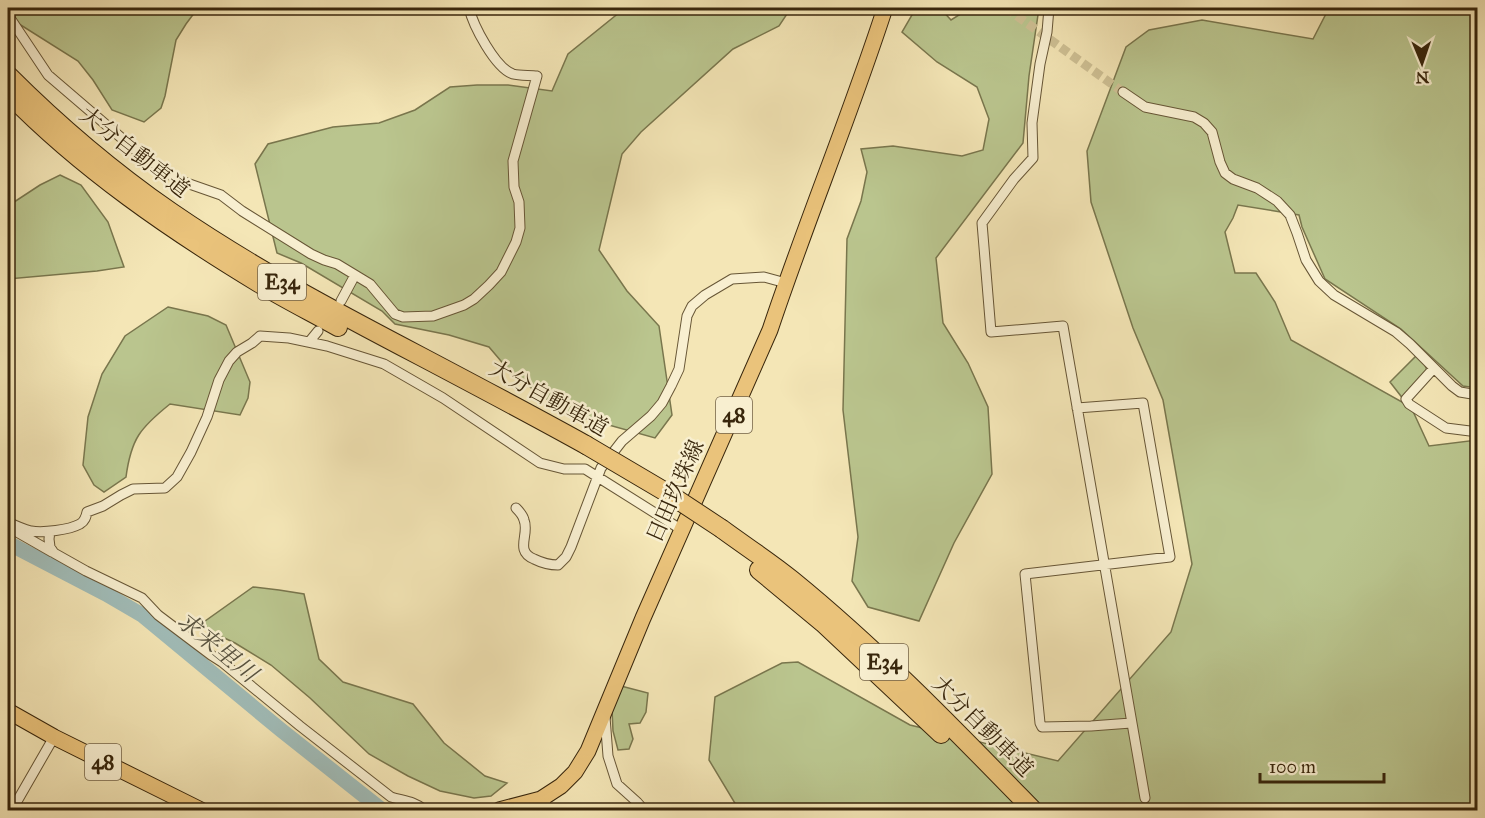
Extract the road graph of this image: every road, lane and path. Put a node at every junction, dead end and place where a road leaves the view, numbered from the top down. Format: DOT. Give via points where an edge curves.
graph roads {
  1 [pos="469,8"];
  2 [pos="885,8"];
  3 [pos="1049,8"];
  4 [pos="8,15"];
  5 [pos="8,75"];
  6 [pos="1123,92"];
  7 [pos="8,93"];
  8 [pos="355,275"];
  9 [pos="786,283"];
  10 [pos="341,301"];
  11 [pos="318,331"];
  12 [pos="309,342"];
  13 [pos="1434,368"];
  14 [pos="1478,395"];
  15 [pos="1077,408"];
  16 [pos="1478,432"];
  17 [pos="584,450"];
  18 [pos="597,476"];
  19 [pos="516,508"];
  20 [pos="8,522"];
  21 [pos="682,530"];
  22 [pos="50,531"];
  23 [pos="718,534"];
  24 [pos="54,553"];
  25 [pos="1104,564"];
  26 [pos="8,711"];
  27 [pos="604,711"];
  28 [pos="1131,723"];
  29 [pos="54,737"];
  30 [pos="1145,798"];
  31 [pos="543,805"];
  32 [pos="12,810"];
  33 [pos="201,810"];
  34 [pos="425,810"];
  35 [pos="499,810"];
  36 [pos="644,810"];
  37 [pos="1016,810"];
  38 [pos="1033,810"];
  1 -- 8 [label="street" via="477,32 499,64 512,74 537,75 513,161 520,228 516,242 501,272 474,299 433,316 395,314 370,284"];
  2 -- 9 [label="main road, 日田玖珠線 / 48"];
  3 -- 15 [label="street" via="1032,123 1033,158 982,223 991,332 1063,326"];
  4 -- 8 [label="street" via="48,75 139,153 178,180 221,195 311,254"];
  5 -- 17 [label="highway, 大分自動車道 / E34" via="99,158 170,211 269,274"];
  6 -- 13 [label="street" via="1145,107 1194,117 1204,123 1212,132 1225,173 1257,188 1290,215 1306,260 1319,281 1334,295 1403,338"];
  7 -- 17 [label="highway, 大分自動車道 / E34" via="91,167 164,222 253,279 340,328"];
  8 -- 10 [label="street"];
  9 -- 18 [label="street" via="764,278 732,279 692,306 679,369 662,403 621,441"];
  9 -- 21 [label="main road, 日田玖珠線 / 48" via="766,340"];
  11 -- 12 [label="street"];
  12 -- 18 [label="street" via="384,364 540,463 585,469"];
  12 -- 22 [label="street" via="260,336 237,352 219,380 207,417 177,477 165,488 133,489 87,512 80,524"];
  13 -- 14 [label="street" via="1460,392"];
  13 -- 16 [label="street" via="1406,399 1409,404 1446,428"];
  15 -- 25 [label="street"];
  15 -- 25 [label="street" via="1143,403 1167,533 1170,557"];
  17 -- 23 [label="highway, 大分自動車道 / E34"];
  18 -- 19 [label="street" via="571,547 558,565 544,564 525,552 525,522"];
  18 -- 21 [label="street"];
  20 -- 22 [label="street" via="34,532"];
  20 -- 24 [label="street" via="16,532"];
  21 -- 27 [label="main road, 日田玖珠線 / 48"];
  22 -- 24 [label="street"];
  23 -- 37 [label="highway, 大分自動車道 / E34" via="823,623"];
  23 -- 38 [label="highway, 大分自動車道 / E34" via="791,579 904,680"];
  24 -- 34 [label="street" via="142,598 158,615 391,797 410,801"];
  25 -- 28 [label="street"];
  25 -- 28 [label="street" via="1025,574 1040,723 1042,727"];
  26 -- 29 [label="main road, 48"];
  27 -- 31 [label="main road, 日田玖珠線 / 48" via="575,772"];
  27 -- 36 [label="street" via="608,756 617,784"];
  28 -- 30 [label="street"];
  29 -- 32 [label="street"];
  29 -- 33 [label="main road, 48"];
  31 -- 35 [label="main road, 日田玖珠線 / 48"];
}
